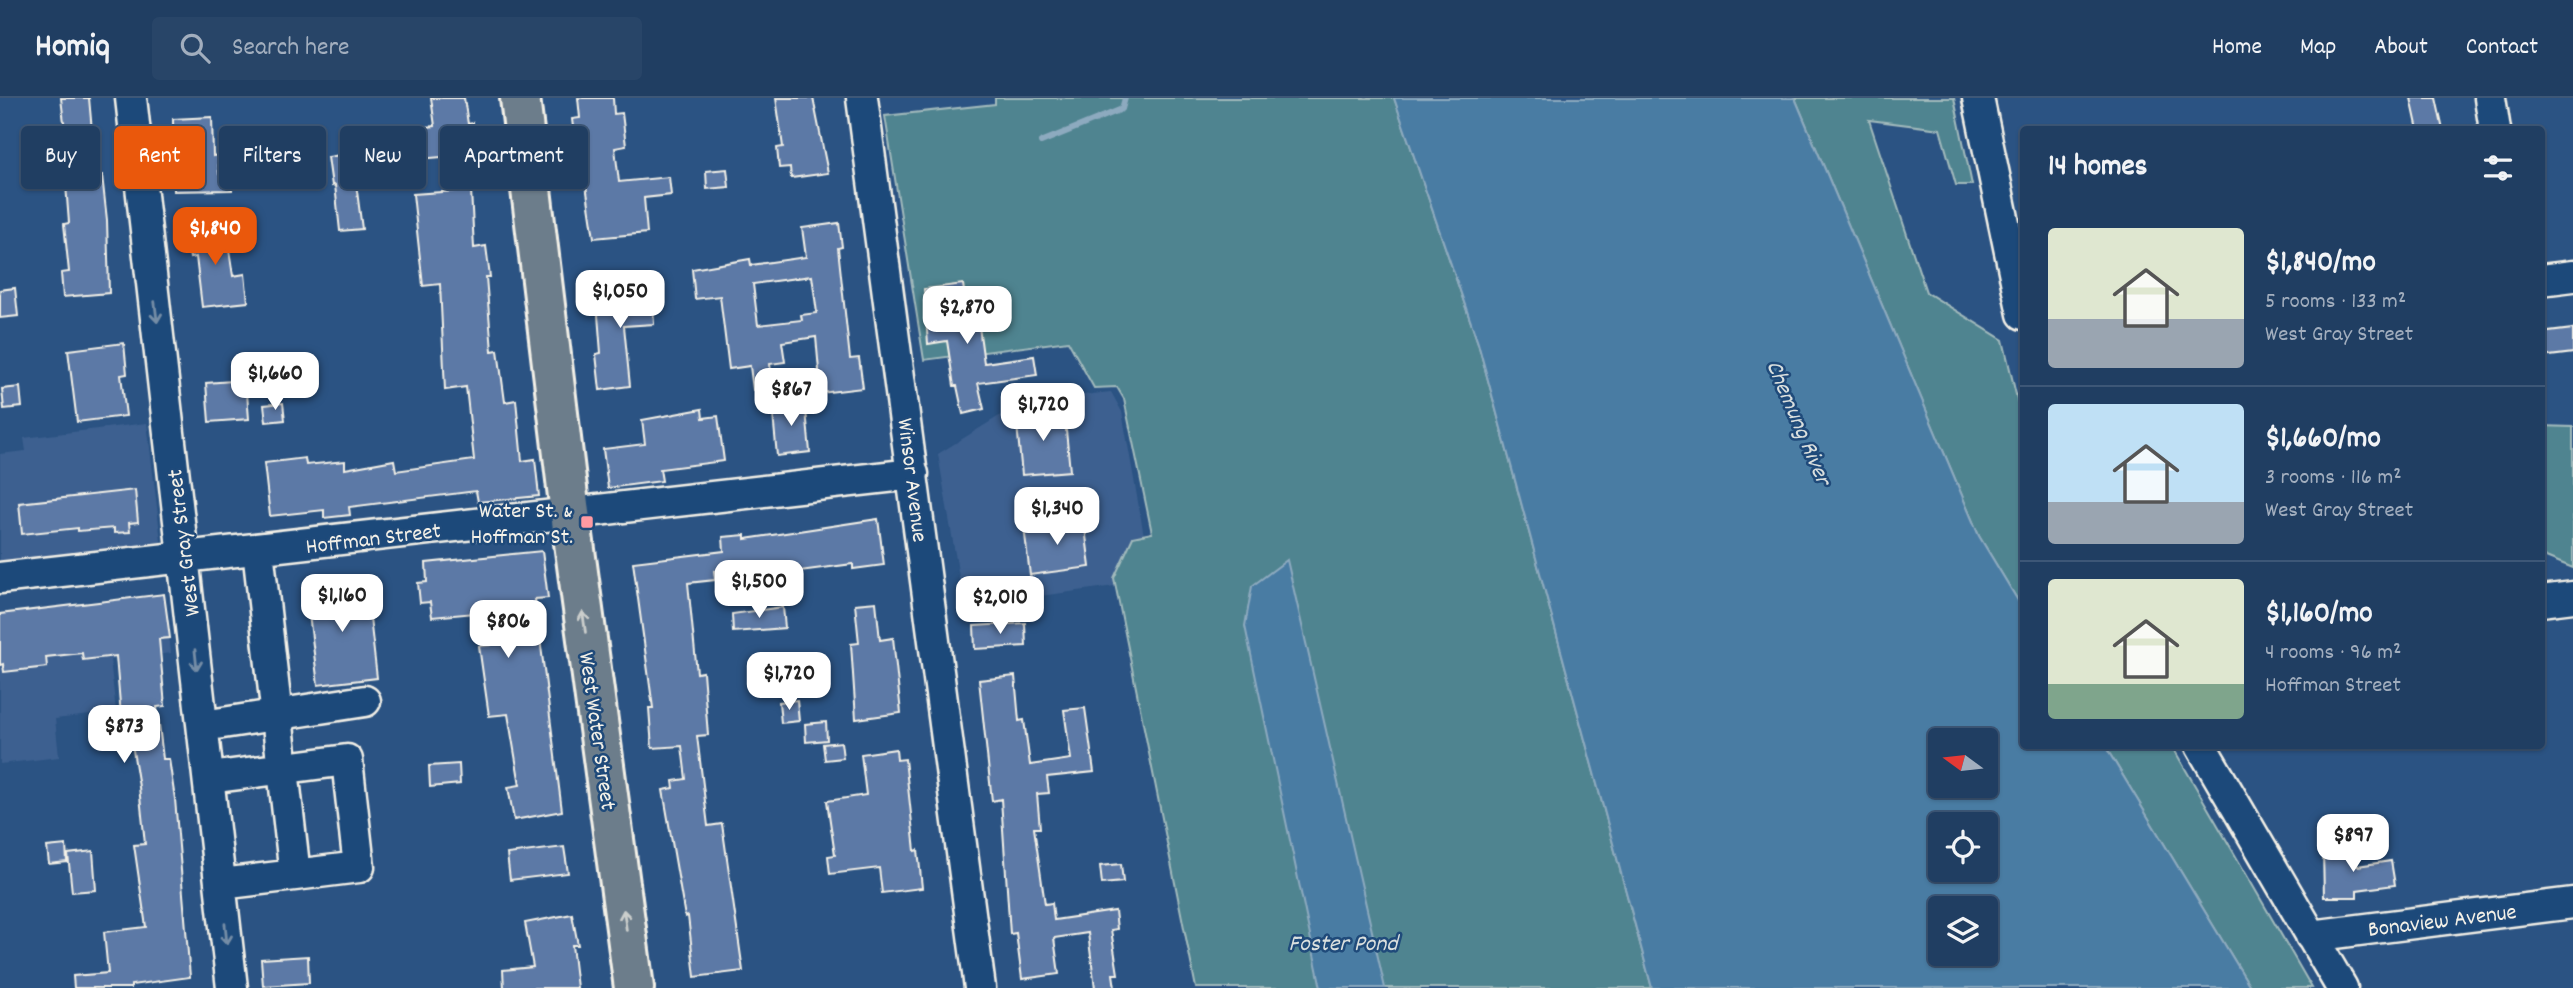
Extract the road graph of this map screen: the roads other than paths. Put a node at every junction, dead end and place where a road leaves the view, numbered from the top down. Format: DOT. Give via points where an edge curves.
graph roads {
  1 [pos="131,98"];
  2 [pos="520,98"];
  3 [pos="862,98"];
  4 [pos="1978,98"];
  5 [pos="2490,98"];
  6 [pos="2494,126"];
  7 [pos="2573,276"];
  8 [pos="2545,280"];
  9 [pos="2020,300"];
  10 [pos="913,474"];
  11 [pos="570,513"];
  12 [pos="258,550"];
  13 [pos="184,559"];
  14 [pos="0,578"];
  15 [pos="2573,597"];
  16 [pos="2545,600"];
  17 [pos="365,701"];
  18 [pos="277,716"];
  19 [pos="203,726"];
  20 [pos="2203,749"];
  21 [pos="284,768"];
  22 [pos="209,778"];
  23 [pos="295,875"];
  24 [pos="221,884"];
  25 [pos="2573,903"];
  26 [pos="2311,936"];
  27 [pos="232,988"];
  28 [pos="634,988"];
  29 [pos="980,988"];
  30 [pos="2342,988"];
  1 -- 13 [label="street, West Gray Street, one-way"];
  2 -- 11 [label="main road, West Water Street"];
  3 -- 10 [label="street, Winsor Avenue"];
  4 -- 9 [label="street"];
  5 -- 6 [label="street"];
  7 -- 8 [label="street"];
  10 -- 11 [label="street, Hoffman Street"];
  10 -- 29 [label="street, Winsor Avenue"];
  11 -- 12 [label="street, Hoffman Street"];
  28 -- 11 [label="main road, West Water Street, one-way"];
  12 -- 13 [label="street, Hoffman Street"];
  12 -- 18 [label="street"];
  13 -- 14 [label="street, Hoffman Street"];
  13 -- 19 [label="street, West Gray Street, one-way"];
  15 -- 16 [label="street"];
  17 -- 18 [label="street"];
  18 -- 19 [label="street"];
  18 -- 21 [label="street"];
  19 -- 22 [label="street, West Gray Street"];
  20 -- 26 [label="street"];
  21 -- 22 [label="street"];
  21 -- 23 [label="street"];
  21 -- 23 [label="street" via="347,760 359,867"];
  22 -- 24 [label="street, West Gray Street"];
  23 -- 24 [label="street"];
  24 -- 27 [label="street, West Gray Street, one-way"];
  25 -- 26 [label="street, Bonaview Avenue"];
  26 -- 30 [label="street"];
}
